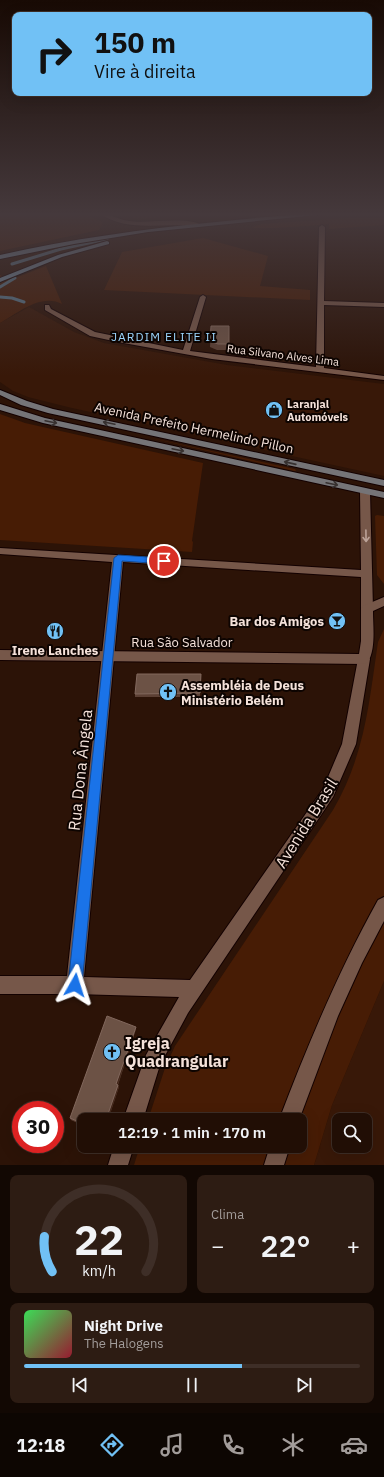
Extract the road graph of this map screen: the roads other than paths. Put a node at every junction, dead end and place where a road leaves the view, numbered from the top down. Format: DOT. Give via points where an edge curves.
graph roads {
  1 [pos="32,267"];
  2 [pos="321,267"];
  3 [pos="0,280"];
  4 [pos="203,297"];
  5 [pos="320,302"];
  6 [pos="384,305"];
  7 [pos="47,306"];
  8 [pos="186,353"];
  9 [pos="320,371"];
  10 [pos="384,378"];
  11 [pos="0,392"];
  12 [pos="0,406"];
  13 [pos="37,407"];
  14 [pos="26,416"];
  15 [pos="131,428"];
  16 [pos="123,438"];
  17 [pos="316,468"];
  18 [pos="311,479"];
  19 [pos="370,480"];
  20 [pos="384,483"];
  21 [pos="365,491"];
  22 [pos="384,496"];
  23 [pos="0,551"];
  24 [pos="118,558"];
  25 [pos="367,574"];
  26 [pos="384,601"];
  27 [pos="368,610"];
  28 [pos="0,655"];
  29 [pos="108,657"];
  30 [pos="364,659"];
  31 [pos="384,905"];
  32 [pos="0,985"];
  33 [pos="75,985"];
  34 [pos="194,989"];
  35 [pos="135,1113"];
  36 [pos="292,1113"];
  37 [pos="122,1153"];
  38 [pos="278,1153"];
  39 [pos="118,1165"];
  40 [pos="274,1165"];
  1 -- 3 [label="main road"];
  2 -- 5 [label="street"];
  4 -- 8 [label="street"];
  5 -- 6 [label="street"];
  5 -- 9 [label="street"];
  7 -- 8 [label="street, Rua Silvano Alves Lima" via="48,310 93,334"];
  8 -- 9 [label="street, Rua Silvano Alves Lima"];
  9 -- 10 [label="street, Rua Silvano Alves Lima"];
  11 -- 13 [label="main road, Avenida Prefeito Hermelindo Pillon"];
  12 -- 14 [label="main road, Avenida Prefeito Hermelindo Pillon"];
  13 -- 14 [label="main road"];
  15 -- 13 [label="main road, Avenida Prefeito Hermelindo Pillon, one-way"];
  14 -- 16 [label="main road, Avenida Prefeito Hermelindo Pillon, one-way"];
  15 -- 16 [label="main road"];
  17 -- 15 [label="main road, Avenida Prefeito Hermelindo Pillon, one-way"];
  16 -- 18 [label="main road, Avenida Prefeito Hermelindo Pillon, one-way"];
  17 -- 18 [label="main road"];
  17 -- 19 [label="main road, Avenida Prefeito Hermelindo Pillon"];
  18 -- 21 [label="main road, Avenida Prefeito Hermelindo Pillon, one-way"];
  19 -- 20 [label="main road, Avenida Prefeito Hermelindo Pillon"];
  19 -- 21 [label="main road"];
  21 -- 22 [label="main road, Avenida Prefeito Hermelindo Pillon"];
  21 -- 25 [label="street, Avenida Brasil, one-way"];
  23 -- 24 [label="street"];
  24 -- 25 [label="street"];
  24 -- 29 [label="street, Rua Dona Ângela"];
  25 -- 27 [label="street, Avenida Brasil"];
  26 -- 27 [label="street"];
  27 -- 30 [label="street, Avenida Brasil"];
  28 -- 29 [label="street, Rua São Salvador"];
  29 -- 30 [label="street, Rua São Salvador"];
  29 -- 33 [label="street, Rua Dona Ângela"];
  30 -- 34 [label="street, Avenida Brasil" via="349,744 328,793"];
  31 -- 36 [label="street" via="342,987"];
  32 -- 33 [label="street"];
  33 -- 34 [label="street"];
  34 -- 35 [label="street, Avenida Brasil" via="152,1061"];
  37 -- 39 [label="street"];
  38 -- 40 [label="street"];
}
